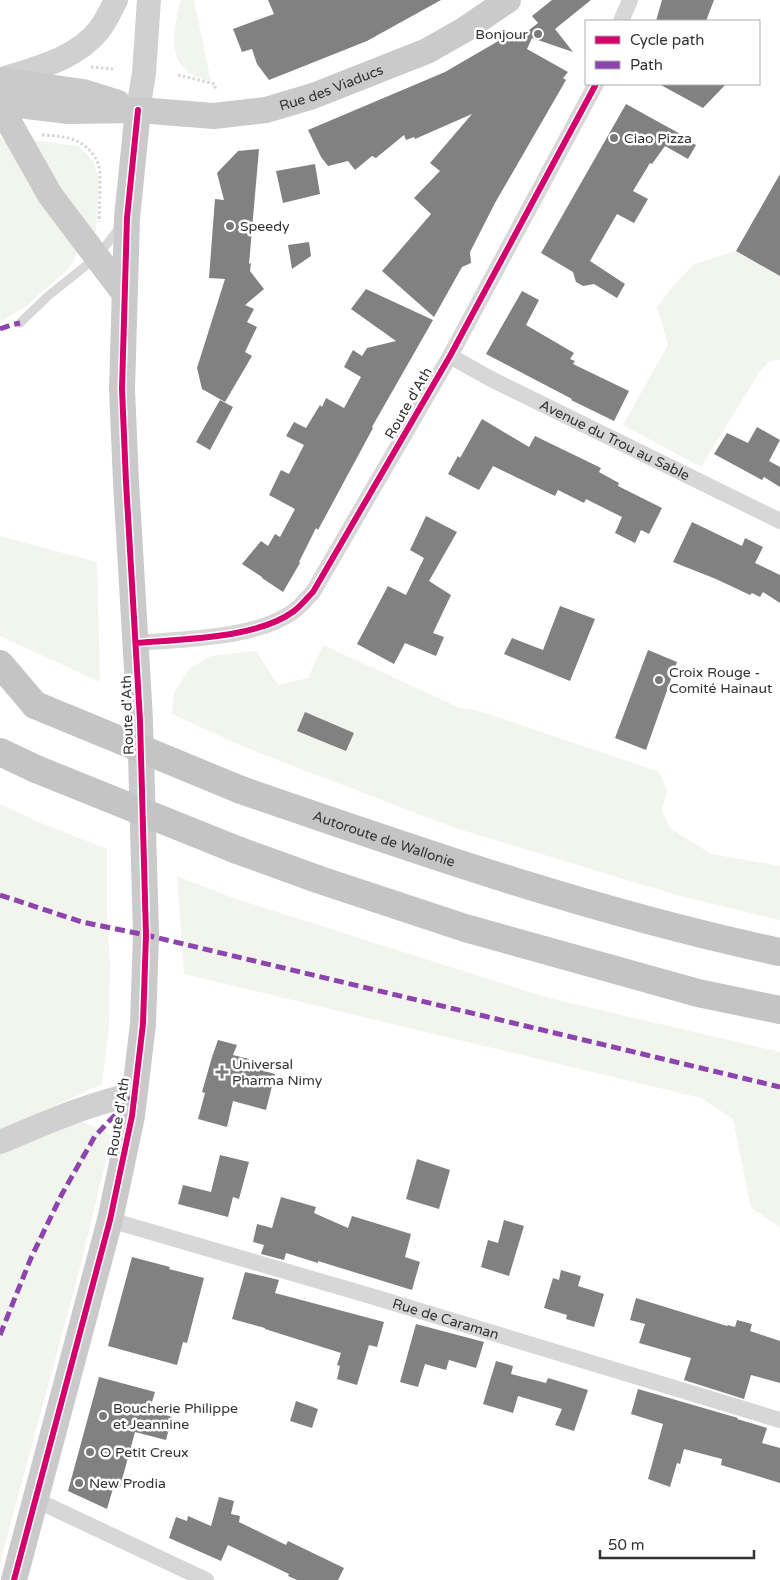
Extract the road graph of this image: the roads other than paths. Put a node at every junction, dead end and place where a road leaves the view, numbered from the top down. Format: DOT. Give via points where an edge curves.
graph roads {
  1 [pos="116,0"];
  2 [pos="149,0"];
  3 [pos="508,0"];
  4 [pos="630,0"];
  5 [pos="621,20"];
  6 [pos="0,80"];
  7 [pos="595,85"];
  8 [pos="0,104"];
  9 [pos="138,110"];
  10 [pos="127,218"];
  11 [pos="98,256"];
  12 [pos="124,293"];
  13 [pos="20,323"];
  14 [pos="450,356"];
  15 [pos="780,521"];
  16 [pos="136,644"];
  17 [pos="0,664"];
  18 [pos="0,688"];
  19 [pos="36,705"];
  20 [pos="0,752"];
  21 [pos="780,952"];
  22 [pos="780,1010"];
  23 [pos="135,1094"];
  24 [pos="0,1142"];
  25 [pos="110,1220"];
  26 [pos="780,1420"];
  27 [pos="36,1500"];
  28 [pos="14,1580"];
  29 [pos="206,1580"];
  1 -- 6 [label="main road" via="100,29 69,56"];
  2 -- 9 [label="main road"];
  3 -- 9 [label="main road, Rue des Viaducs" via="427,51 313,96 266,110 223,116"];
  4 -- 5 [label="street"];
  6 -- 9 [label="main road, Rue des Viaducs" via="83,92"];
  7 -- 14 [label="street, Route d'Ath"];
  8 -- 9 [label="main road, Rue des Viaducs" via="78,111"];
  8 -- 11 [label="main road" via="50,195"];
  9 -- 10 [label="main road, Route d'Ath"];
  10 -- 11 [label="lane"];
  10 -- 12 [label="main road, Route d'Ath"];
  11 -- 12 [label="main road"];
  11 -- 13 [label="lane"];
  12 -- 16 [label="main road, Route d'Ath" via="123,437"];
  14 -- 15 [label="street, Avenue du Trou au Sable"];
  14 -- 16 [label="street, Route d'Ath" via="313,592 294,611 239,634"];
  16 -- 23 [label="main road, Route d'Ath" via="146,934"];
  17 -- 19 [label="highway"];
  18 -- 19 [label="highway, Autoroute de Wallonie"];
  19 -- 21 [label="highway, Autoroute de Wallonie, bridge" via="241,790 490,874 713,937"];
  20 -- 22 [label="highway, bridge" via="237,850 465,928 698,993"];
  23 -- 24 [label="main road" via="78,1110"];
  23 -- 25 [label="main road, Route d'Ath"];
  25 -- 26 [label="street, Rue de Caraman"];
  25 -- 27 [label="main road, Route d'Ath"];
  27 -- 28 [label="main road, Route d'Ath"];
  27 -- 29 [label="street"];
}
